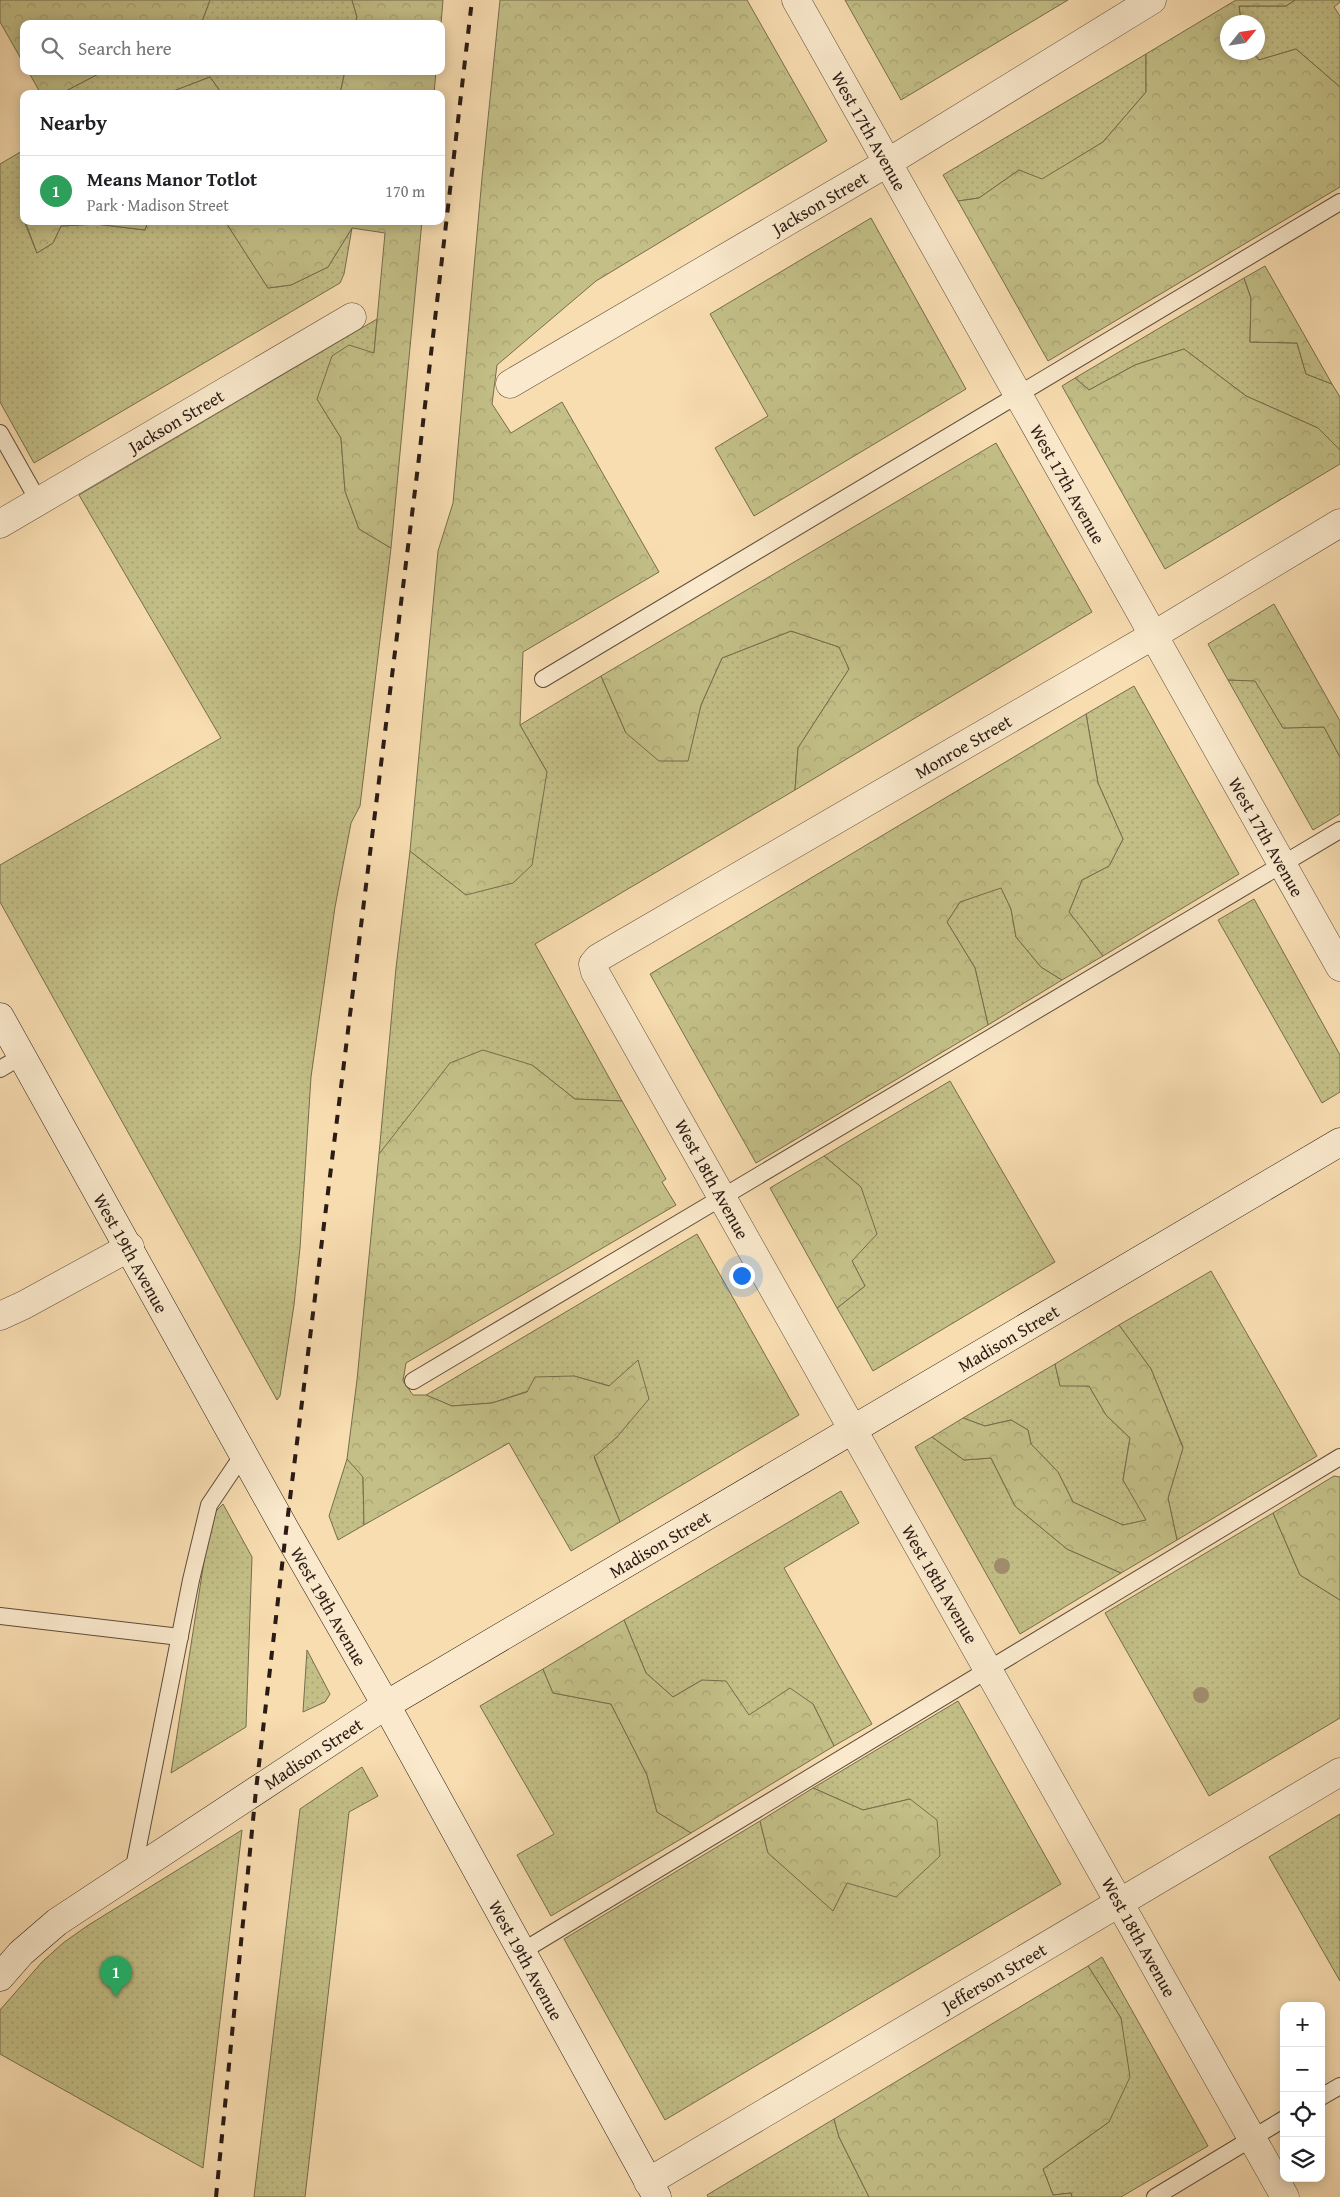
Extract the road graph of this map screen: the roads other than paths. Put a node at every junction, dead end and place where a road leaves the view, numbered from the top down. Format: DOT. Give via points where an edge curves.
graph roads {
  1 [pos="796,0"];
  2 [pos="1152,0"];
  3 [pos="887,163"];
  4 [pos="1340,202"];
  5 [pos="352,318"];
  6 [pos="510,384"];
  7 [pos="1018,396"];
  8 [pos="0,432"];
  9 [pos="39,502"];
  10 [pos="1340,523"];
  11 [pos="0,524"];
  12 [pos="1154,635"];
  13 [pos="543,680"];
  14 [pos="1340,830"];
  15 [pos="1282,864"];
  16 [pos="1340,967"];
  17 [pos="595,972"];
  18 [pos="0,1017"];
  19 [pos="11,1063"];
  20 [pos="1340,1142"];
  21 [pos="722,1198"];
  22 [pos="130,1247"];
  23 [pos="0,1316"];
  24 [pos="413,1381"];
  25 [pos="852,1429"];
  26 [pos="244,1453"];
  27 [pos="1340,1457"];
  28 [pos="0,1616"];
  29 [pos="180,1637"];
  30 [pos="988,1670"];
  31 [pos="386,1705"];
  32 [pos="1340,1772"];
  33 [pos="133,1872"];
  34 [pos="1120,1904"];
  35 [pos="520,1952"];
  36 [pos="0,1977"];
  37 [pos="1340,2086"];
  38 [pos="1325,2095"];
  39 [pos="1280,2122"];
  40 [pos="1252,2139"];
  41 [pos="652,2190"];
  42 [pos="1155,2197"];
  43 [pos="1285,2197"];
  1 -- 3 [label="street, West 17th Avenue"];
  2 -- 3 [label="street, Jackson Street"];
  3 -- 6 [label="street, Jackson Street"];
  3 -- 7 [label="street, West 17th Avenue"];
  4 -- 7 [label="lane"];
  5 -- 9 [label="street, Jackson Street"];
  7 -- 12 [label="street, West 17th Avenue"];
  7 -- 13 [label="lane"];
  8 -- 9 [label="lane"];
  9 -- 11 [label="street, Jackson Street"];
  10 -- 12 [label="street, Monroe Street"];
  12 -- 15 [label="street, West 17th Avenue"];
  12 -- 17 [label="street, Monroe Street" via="598,958 593,964"];
  14 -- 15 [label="lane"];
  15 -- 16 [label="street, West 17th Avenue"];
  15 -- 21 [label="lane"];
  17 -- 21 [label="street, West 18th Avenue"];
  18 -- 19 [label="street, West 19th Avenue"];
  19 -- 22 [label="street, West 19th Avenue"];
  20 -- 25 [label="street, Madison Street"];
  21 -- 24 [label="lane"];
  21 -- 25 [label="street, West 18th Avenue"];
  22 -- 23 [label="street"];
  22 -- 26 [label="street, West 19th Avenue"];
  25 -- 30 [label="street, West 18th Avenue"];
  25 -- 31 [label="street, Madison Street"];
  26 -- 29 [label="lane" via="209,1505"];
  26 -- 31 [label="street, West 19th Avenue"];
  27 -- 30 [label="lane"];
  28 -- 29 [label="lane"];
  29 -- 33 [label="lane"];
  30 -- 34 [label="street, West 18th Avenue"];
  30 -- 35 [label="lane"];
  31 -- 33 [label="street, Madison Street"];
  31 -- 35 [label="street, West 19th Avenue"];
  32 -- 34 [label="street, Jefferson Street"];
  33 -- 36 [label="street, Madison Street" via="57,1922"];
  34 -- 40 [label="street, West 18th Avenue"];
  34 -- 41 [label="street, Jefferson Street"];
  35 -- 41 [label="street, West 19th Avenue"];
  37 -- 38 [label="lane"];
  39 -- 40 [label="lane"];
  40 -- 42 [label="lane"];
  40 -- 43 [label="street, West 18th Avenue"];
}
